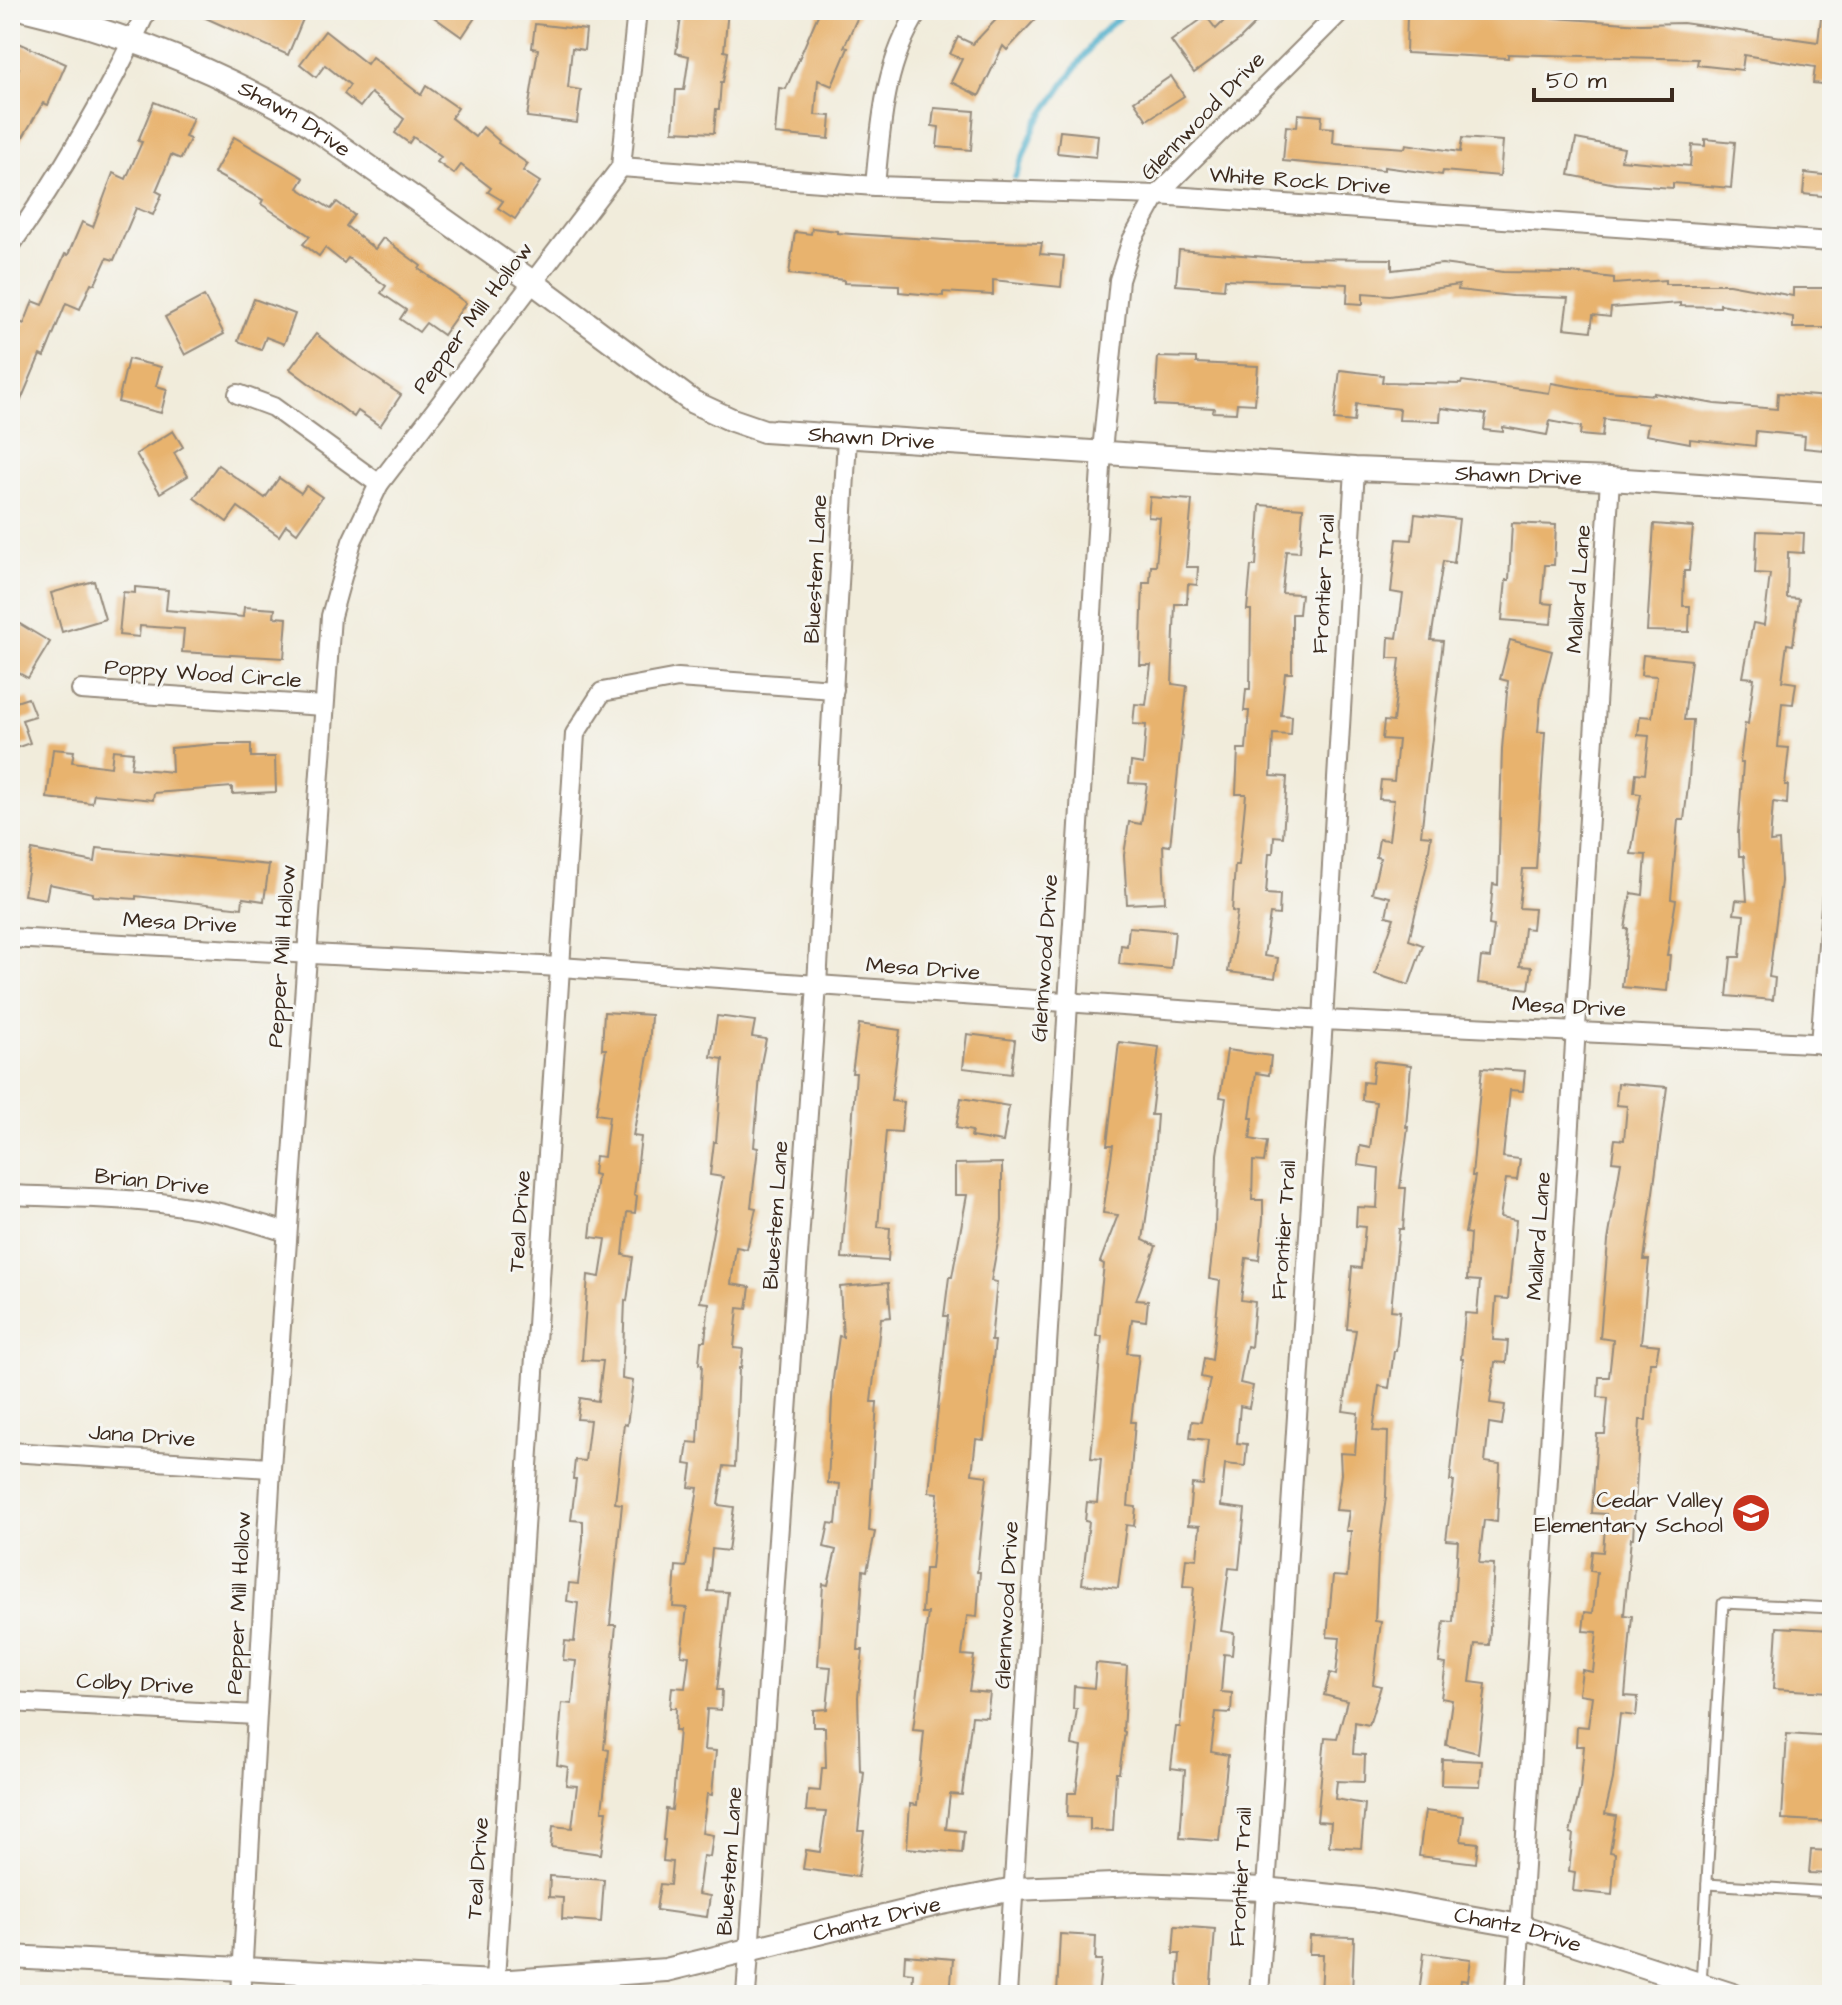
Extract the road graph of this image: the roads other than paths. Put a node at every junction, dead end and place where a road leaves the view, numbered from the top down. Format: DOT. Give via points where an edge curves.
graph roads {
  1 [pos="27,10"];
  2 [pos="147,10"];
  3 [pos="637,10"];
  4 [pos="919,10"];
  5 [pos="1342,10"];
  6 [pos="133,40"];
  7 [pos="621,167"];
  8 [pos="875,186"];
  9 [pos="1157,195"];
  10 [pos="1832,242"];
  11 [pos="10,246"];
  12 [pos="531,281"];
  13 [pos="238,394"];
  14 [pos="847,438"];
  15 [pos="1102,451"];
  16 [pos="1355,469"];
  17 [pos="1610,479"];
  18 [pos="379,484"];
  19 [pos="1832,494"];
  20 [pos="834,689"];
  21 [pos="81,690"];
  22 [pos="323,706"];
  23 [pos="1832,894"];
  24 [pos="10,938"];
  25 [pos="306,954"];
  26 [pos="560,967"];
  27 [pos="817,985"];
  28 [pos="1066,1003"];
  29 [pos="1323,1020"];
  30 [pos="1576,1031"];
  31 [pos="1826,1044"];
  32 [pos="10,1195"];
  33 [pos="287,1232"];
  34 [pos="10,1452"];
  35 [pos="271,1468"];
  36 [pos="1832,1608"];
  37 [pos="10,1702"];
  38 [pos="256,1715"];
  39 [pos="1707,1884"];
  40 [pos="1014,1889"];
  41 [pos="1264,1889"];
  42 [pos="1832,1892"];
  43 [pos="1520,1926"];
  44 [pos="748,1951"];
  45 [pos="10,1957"];
  46 [pos="242,1968"];
  47 [pos="1701,1985"];
  48 [pos="494,1988"];
  49 [pos="241,1995"];
  50 [pos="746,1995"];
  51 [pos="1007,1995"];
  52 [pos="1259,1995"];
  53 [pos="1516,1995"];
  54 [pos="1733,1995"];
  1 -- 6 [label="street, Shawn Drive"];
  2 -- 6 [label="street"];
  3 -- 7 [label="street"];
  4 -- 8 [label="street" via="884,94"];
  5 -- 9 [label="street, Glennwood Drive"];
  6 -- 11 [label="street" via="71,156"];
  6 -- 12 [label="street, Shawn Drive" via="306,122"];
  7 -- 8 [label="street, White Rock Drive"];
  7 -- 12 [label="street, Pepper Mill Hollow"];
  8 -- 9 [label="street, White Rock Drive"];
  9 -- 10 [label="street, White Rock Drive"];
  9 -- 15 [label="street, Glennwood Drive" via="1132,240 1119,280"];
  12 -- 14 [label="street, Shawn Drive" via="693,402 764,431"];
  12 -- 18 [label="street, Pepper Mill Hollow"];
  13 -- 18 [label="street" via="273,407"];
  14 -- 15 [label="street, Shawn Drive"];
  14 -- 20 [label="street, Bluestem Lane"];
  15 -- 16 [label="street, Shawn Drive"];
  15 -- 28 [label="street, Glennwood Drive"];
  16 -- 17 [label="street, Shawn Drive"];
  16 -- 29 [label="street, Frontier Trail"];
  17 -- 19 [label="street, Shawn Drive"];
  17 -- 30 [label="street, Mallard Lane"];
  18 -- 22 [label="street, Pepper Mill Hollow" via="341,576 331,616"];
  20 -- 26 [label="street, Teal Drive" via="678,678 602,692 575,734"];
  20 -- 27 [label="street, Bluestem Lane"];
  21 -- 22 [label="street, Poppy Wood Circle"];
  22 -- 25 [label="street, Pepper Mill Hollow"];
  23 -- 31 [label="street"];
  24 -- 25 [label="street, Mesa Drive"];
  25 -- 26 [label="street, Mesa Drive"];
  25 -- 33 [label="street, Pepper Mill Hollow"];
  26 -- 27 [label="street, Mesa Drive"];
  26 -- 48 [label="street, Teal Drive"];
  27 -- 28 [label="street, Mesa Drive"];
  27 -- 44 [label="street, Bluestem Lane"];
  28 -- 29 [label="street, Mesa Drive"];
  28 -- 40 [label="street, Glennwood Drive"];
  29 -- 30 [label="street, Mesa Drive"];
  29 -- 41 [label="street, Frontier Trail"];
  30 -- 31 [label="street, Mesa Drive"];
  30 -- 43 [label="street, Mallard Lane"];
  32 -- 33 [label="street, Brian Drive" via="214,1211"];
  33 -- 35 [label="street, Pepper Mill Hollow"];
  34 -- 35 [label="street, Jana Drive"];
  35 -- 38 [label="street, Pepper Mill Hollow"];
  36 -- 39 [label="lane" via="1723,1603"];
  37 -- 38 [label="street, Colby Drive"];
  38 -- 46 [label="street, Pepper Mill Hollow"];
  39 -- 42 [label="lane"];
  39 -- 47 [label="lane"];
  40 -- 41 [label="street, Chantz Drive" via="1138,1884"];
  40 -- 44 [label="street, Chantz Drive"];
  40 -- 51 [label="street, Glennwood Drive"];
  41 -- 43 [label="street, Chantz Drive" via="1372,1900"];
  41 -- 52 [label="street, Frontier Trail"];
  43 -- 47 [label="street, Chantz Drive"];
  43 -- 53 [label="street, Mallard Lane"];
  44 -- 48 [label="street, Chantz Drive" via="666,1970"];
  44 -- 50 [label="street, Bluestem Lane"];
  45 -- 46 [label="street, Chantz Drive"];
  46 -- 48 [label="street, Chantz Drive"];
  46 -- 49 [label="street, Pepper Mill Hollow"];
  47 -- 54 [label="street, Chantz Drive"];
}
